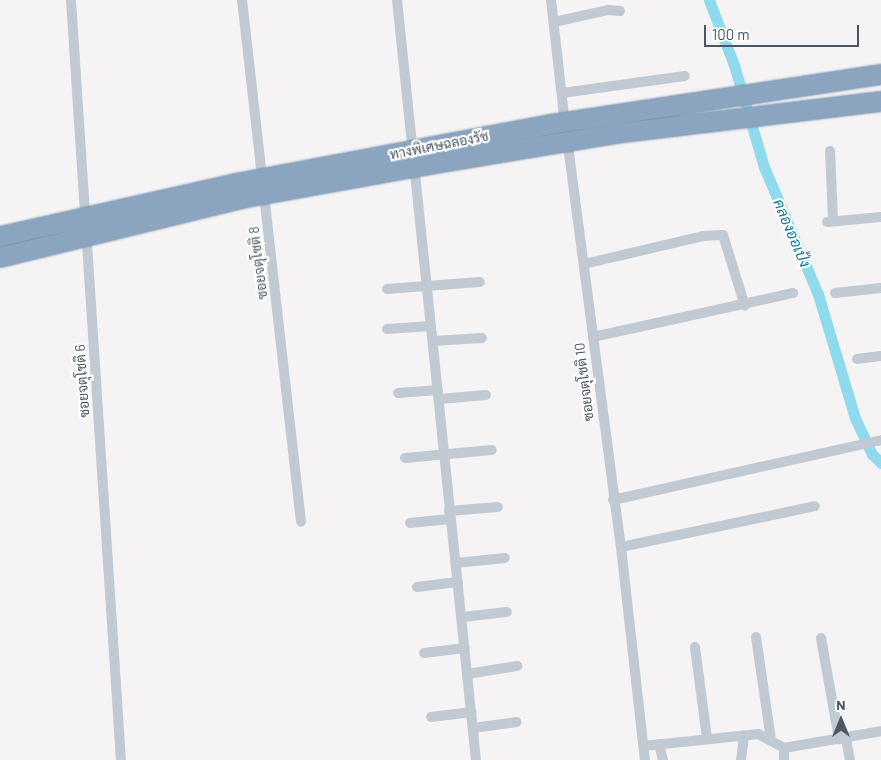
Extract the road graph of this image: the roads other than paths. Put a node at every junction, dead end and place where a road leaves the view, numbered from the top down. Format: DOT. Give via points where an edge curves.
graph roads {
  1 [pos="71,0"];
  2 [pos="242,0"];
  3 [pos="397,0"];
  4 [pos="552,0"];
  5 [pos="620,11"];
  6 [pos="554,22"];
  7 [pos="881,74"];
  8 [pos="685,76"];
  9 [pos="562,93"];
  10 [pos="881,101"];
  11 [pos="830,151"];
  12 [pos="881,217"];
  13 [pos="0,236"];
  14 [pos="0,257"];
  15 [pos="584,264"];
  16 [pos="480,282"];
  17 [pos="426,286"];
  18 [pos="881,288"];
  19 [pos="387,289"];
  20 [pos="793,293"];
  21 [pos="835,293"];
  22 [pos="745,306"];
  23 [pos="430,326"];
  24 [pos="387,329"];
  25 [pos="593,337"];
  26 [pos="482,338"];
  27 [pos="433,342"];
  28 [pos="881,356"];
  29 [pos="857,359"];
  30 [pos="398,393"];
  31 [pos="438,394"];
  32 [pos="486,395"];
  33 [pos="881,440"];
  34 [pos="492,450"];
  35 [pos="444,455"];
  36 [pos="405,458"];
  37 [pos="613,500"];
  38 [pos="815,506"];
  39 [pos="498,507"];
  40 [pos="450,515"];
  41 [pos="302,522"];
  42 [pos="410,523"];
  43 [pos="621,547"];
  44 [pos="506,558"];
  45 [pos="456,563"];
  46 [pos="458,582"];
  47 [pos="417,587"];
  48 [pos="507,612"];
  49 [pos="462,617"];
  50 [pos="756,637"];
  51 [pos="821,638"];
  52 [pos="695,647"];
  53 [pos="465,648"];
  54 [pos="424,653"];
  55 [pos="517,666"];
  56 [pos="467,674"];
  57 [pos="472,712"];
  58 [pos="431,717"];
  59 [pos="517,722"];
  60 [pos="474,728"];
  61 [pos="881,731"];
  62 [pos="744,735"];
  63 [pos="707,738"];
  64 [pos="843,738"];
  65 [pos="771,740"];
  66 [pos="659,744"];
  67 [pos="644,746"];
  68 [pos="784,748"];
  69 [pos="121,760"];
  70 [pos="476,760"];
  71 [pos="645,760"];
  72 [pos="663,760"];
  73 [pos="741,760"];
  74 [pos="784,760"];
  75 [pos="850,760"];
  1 -- 69 [label="street, ซอยจตุโชติ 6"];
  2 -- 41 [label="street, ซอยจตุโชติ 8"];
  3 -- 17 [label="street"];
  4 -- 6 [label="street, ซอยจตุโชติ 10"];
  5 -- 6 [label="street" via="608,10"];
  6 -- 9 [label="street, ซอยจตุโชติ 10"];
  7 -- 13 [label="highway, ทางพิเศษฉลองรัช, bridge" via="550,124 235,183"];
  8 -- 9 [label="street"];
  9 -- 15 [label="street, ซอยจตุโชติ 10"];
  10 -- 14 [label="highway, ทางพิเศษฉลองรัช, bridge" via="616,132 429,164 246,197"];
  11 -- 12 [label="street" via="829,222"];
  15 -- 22 [label="street" via="703,236 723,235"];
  15 -- 25 [label="street, ซอยจตุโชติ 10"];
  16 -- 17 [label="street"];
  17 -- 19 [label="street"];
  17 -- 23 [label="street"];
  18 -- 21 [label="street"];
  20 -- 22 [label="street"];
  22 -- 25 [label="street"];
  23 -- 24 [label="street"];
  23 -- 27 [label="street"];
  25 -- 37 [label="street, ซอยจตุโชติ 10"];
  26 -- 27 [label="street"];
  27 -- 31 [label="street"];
  28 -- 29 [label="street"];
  30 -- 31 [label="street"];
  31 -- 32 [label="street"];
  31 -- 35 [label="street"];
  33 -- 37 [label="street"];
  34 -- 35 [label="street"];
  35 -- 36 [label="street"];
  35 -- 40 [label="street"];
  37 -- 43 [label="street, ซอยจตุโชติ 10"];
  38 -- 43 [label="street"];
  39 -- 40 [label="street"];
  40 -- 42 [label="street"];
  40 -- 45 [label="street"];
  43 -- 67 [label="street, ซอยจตุโชติ 10"];
  44 -- 45 [label="street"];
  45 -- 46 [label="street"];
  46 -- 47 [label="street"];
  46 -- 49 [label="street"];
  48 -- 49 [label="street"];
  49 -- 53 [label="street"];
  50 -- 65 [label="street"];
  51 -- 64 [label="street"];
  52 -- 63 [label="street"];
  53 -- 54 [label="street"];
  53 -- 56 [label="street"];
  55 -- 56 [label="street"];
  56 -- 57 [label="street"];
  57 -- 58 [label="street"];
  57 -- 60 [label="street"];
  59 -- 60 [label="street"];
  60 -- 70 [label="street"];
  61 -- 64 [label="street"];
  62 -- 63 [label="street"];
  62 -- 65 [label="street" via="758,734"];
  62 -- 73 [label="street"];
  63 -- 66 [label="street"];
  64 -- 68 [label="street"];
  64 -- 75 [label="street"];
  65 -- 68 [label="street"];
  66 -- 67 [label="street"];
  66 -- 72 [label="street"];
  67 -- 71 [label="street, ซอยจตุโชติ 10"];
  68 -- 74 [label="street"];
}
